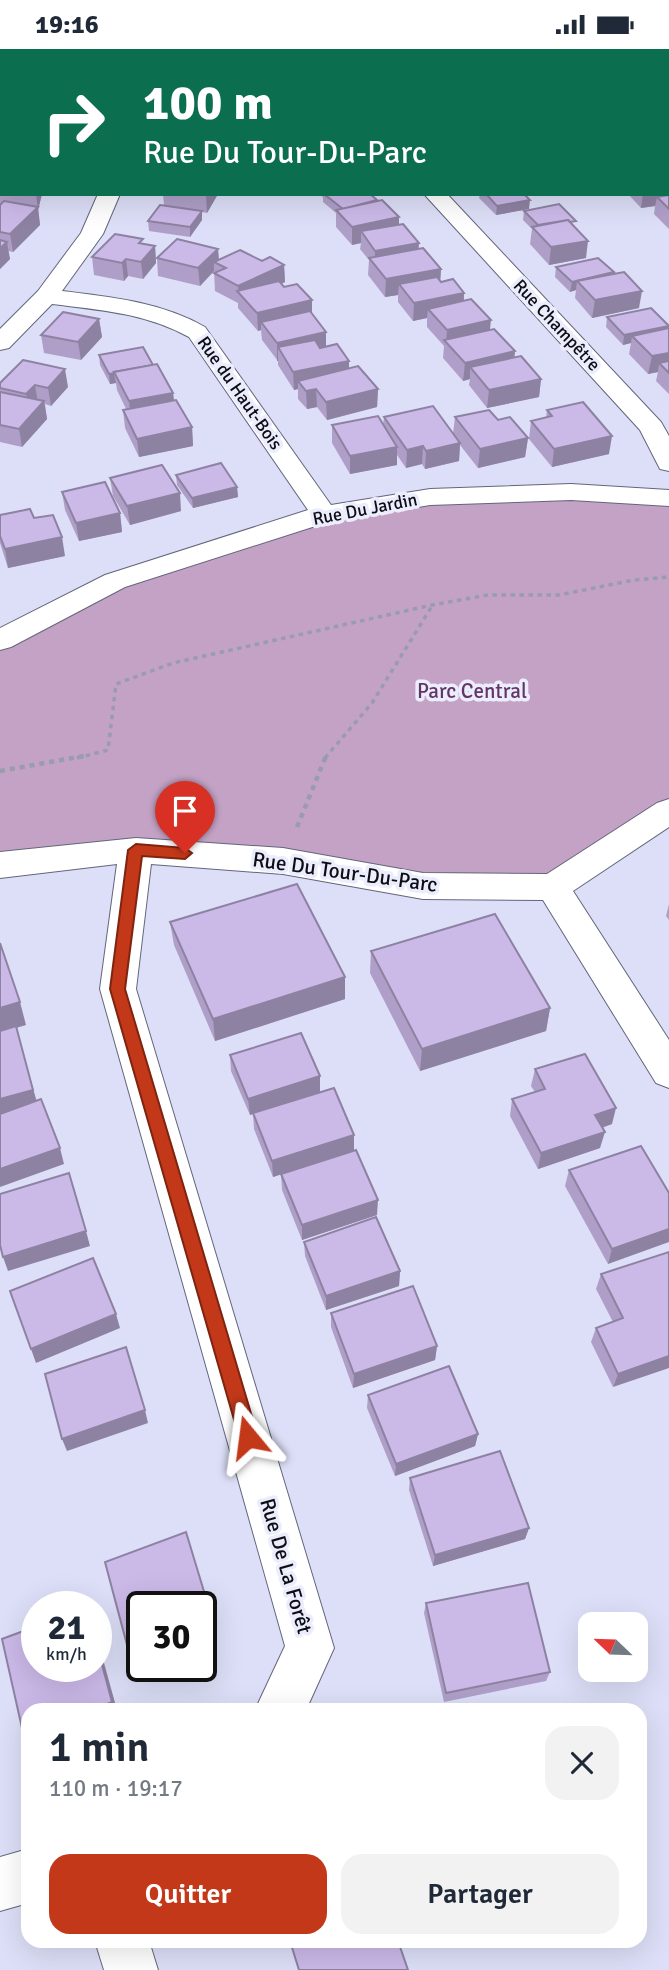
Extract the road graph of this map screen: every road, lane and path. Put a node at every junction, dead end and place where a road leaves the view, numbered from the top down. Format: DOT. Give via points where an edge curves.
graph roads {
  1 [pos="108,196"];
  2 [pos="437,196"];
  3 [pos="46,296"];
  4 [pos="0,343"];
  5 [pos="669,463"];
  6 [pos="669,498"];
  7 [pos="324,514"];
  8 [pos="669,577"];
  9 [pos="432,605"];
  10 [pos="0,640"];
  11 [pos="0,771"];
  12 [pos="669,811"];
  13 [pos="136,850"];
  14 [pos="283,861"];
  15 [pos="0,865"];
  16 [pos="553,887"];
  17 [pos="669,1072"];
  18 [pos="283,1703"];
  19 [pos="21,1878"];
  20 [pos="0,1884"];
  21 [pos="124,1948"];
  22 [pos="131,1970"];
  1 -- 3 [label="street" via="92,234"];
  2 -- 5 [label="street, Rue Champêtre" via="652,427"];
  3 -- 4 [label="street"];
  3 -- 7 [label="street, Rue du Haut-Bois" via="139,309 176,319 197,332"];
  6 -- 7 [label="street, Rue Du Jardin" via="571,492 430,497"];
  7 -- 10 [label="street, Rue Du Jardin" via="115,582"];
  8 -- 9 [label="path" via="559,595 488,594"];
  9 -- 11 [label="path" via="173,663 116,684 108,750"];
  9 -- 14 [label="path" via="372,703 325,757"];
  12 -- 16 [label="street"];
  13 -- 14 [label="street, Rue Du Tour-Du-Parc"];
  13 -- 15 [label="street, Rue Du Tour-Du-Parc"];
  13 -- 18 [label="street, Rue De La Forêt" via="118,989 310,1648"];
  14 -- 16 [label="street, Rue Du Tour-Du-Parc" via="423,886"];
  16 -- 17 [label="street"];
  19 -- 20 [label="street"];
  21 -- 22 [label="street"];
}
